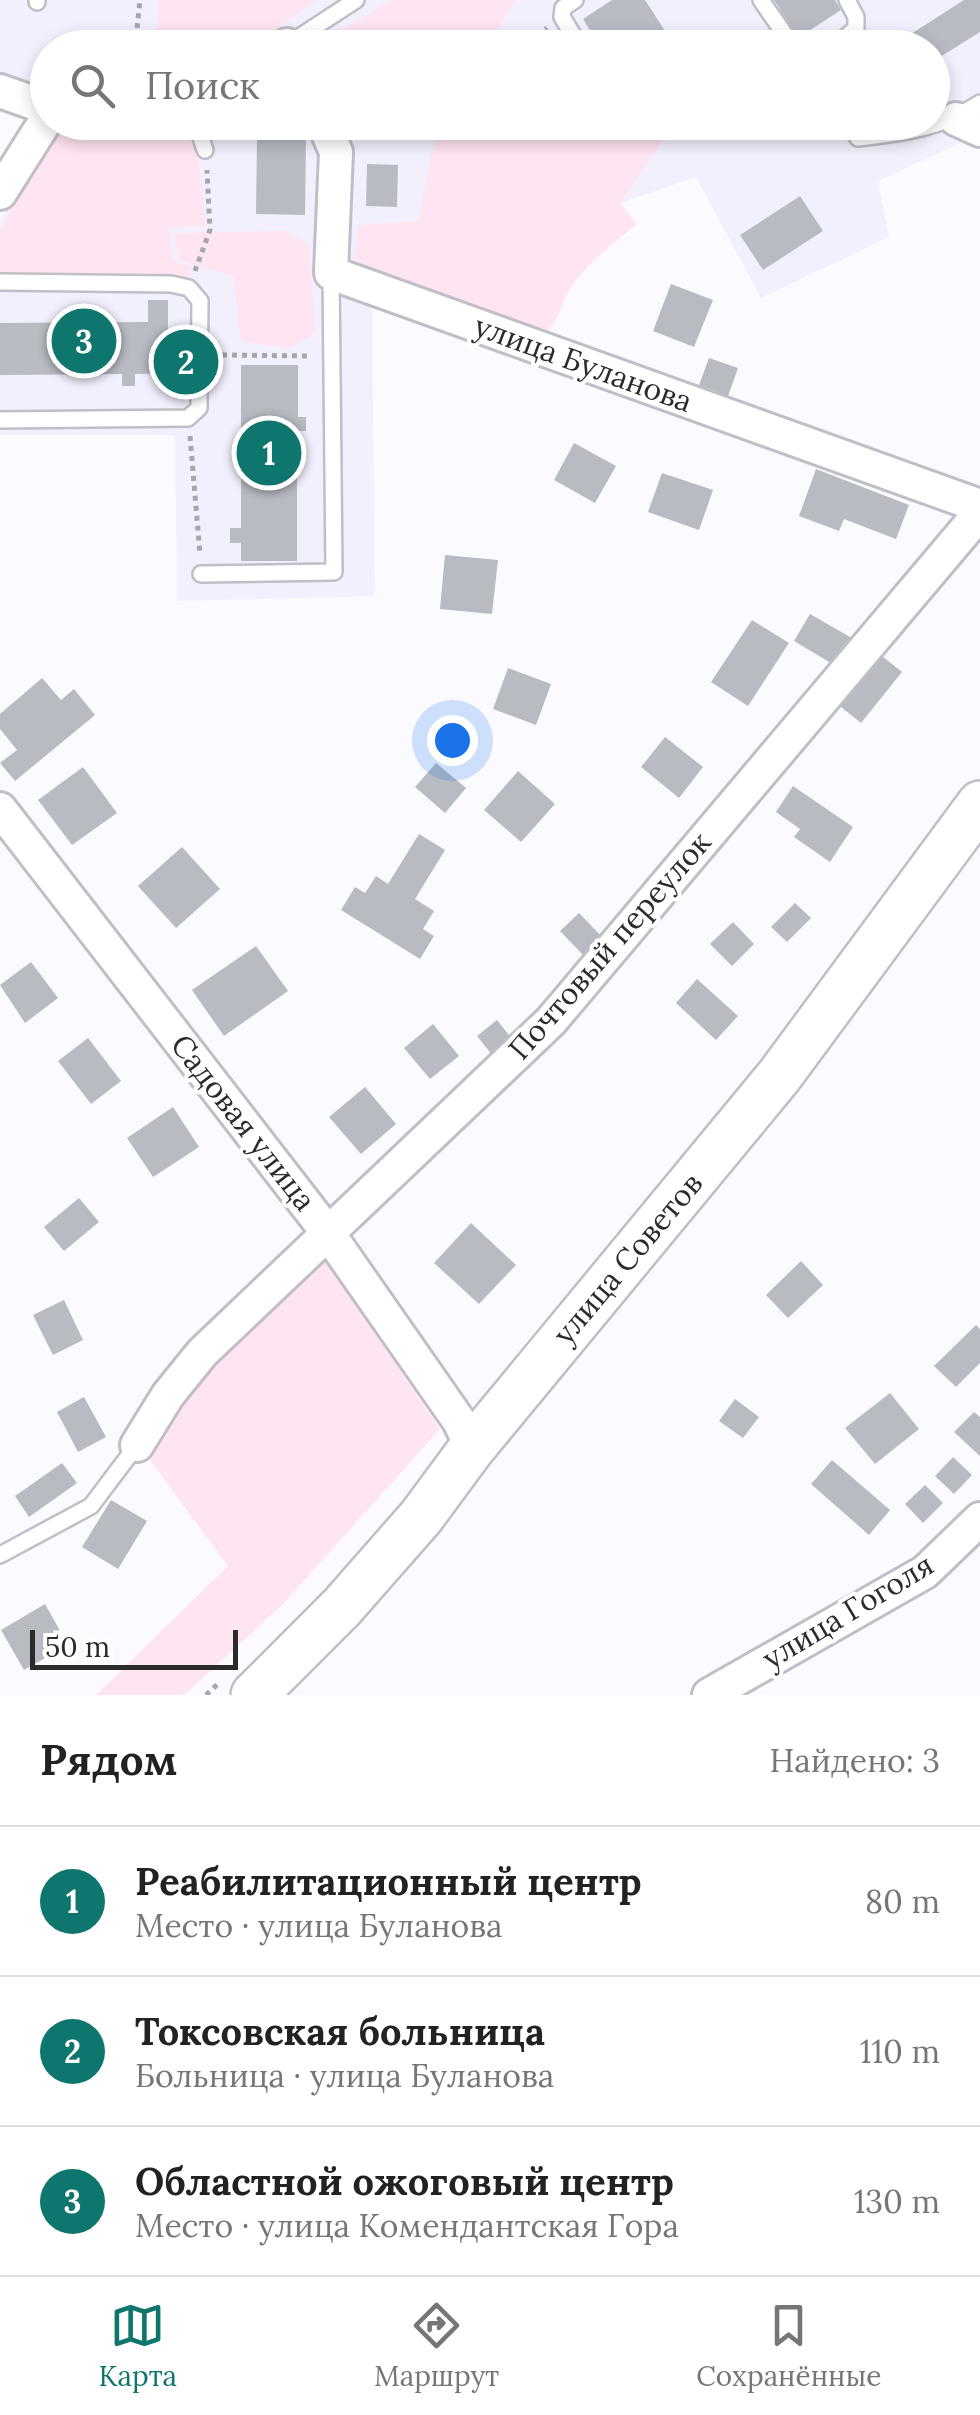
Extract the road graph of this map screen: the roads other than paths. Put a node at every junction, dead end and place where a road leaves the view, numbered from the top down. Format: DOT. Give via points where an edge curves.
graph roads {
  1 [pos="575,0"];
  2 [pos="761,0"];
  3 [pos="846,0"];
  4 [pos="350,2"];
  5 [pos="310,30"];
  6 [pos="570,30"];
  7 [pos="782,30"];
  8 [pos="854,30"];
  9 [pos="0,91"];
  10 [pos="30,102"];
  11 [pos="33,140"];
  12 [pos="202,140"];
  13 [pos="331,140"];
  14 [pos="205,150"];
  15 [pos="0,192"];
  16 [pos="331,273"];
  17 [pos="0,282"];
  18 [pos="0,420"];
  19 [pos="980,510"];
  20 [pos="201,574"];
  21 [pos="980,804"];
  22 [pos="0,809"];
  23 [pos="328,1233"];
  24 [pos="137,1446"];
  25 [pos="472,1448"];
  26 [pos="980,1519"];
  27 [pos="0,1555"];
  28 [pos="254,1695"];
  29 [pos="709,1695"];
  1 -- 6 [label="lane" via="562,17"];
  2 -- 7 [label="lane"];
  3 -- 8 [label="lane" via="856,17"];
  4 -- 5 [label="lane"];
  9 -- 10 [label="street"];
  11 -- 15 [label="street"];
  12 -- 14 [label="lane"];
  13 -- 16 [label="street" via="336,152"];
  16 -- 19 [label="street, улица Буланова"];
  16 -- 20 [label="lane" via="334,572"];
  17 -- 18 [label="lane" via="170,284 190,288 200,301 199,408 188,418"];
  19 -- 23 [label="street, Почтовый переулок" via="551,1021"];
  21 -- 25 [label="main road, улица Советов" via="780,1075"];
  22 -- 23 [label="street, Садовая улица"];
  23 -- 24 [label="street, Почтовый переулок" via="202,1353"];
  23 -- 25 [label="street, Садовая улица"];
  24 -- 27 [label="lane" via="90,1506"];
  25 -- 28 [label="main road, улица Советов" via="410,1530"];
  26 -- 29 [label="street, улица Гоголя" via="925,1572"];
}
